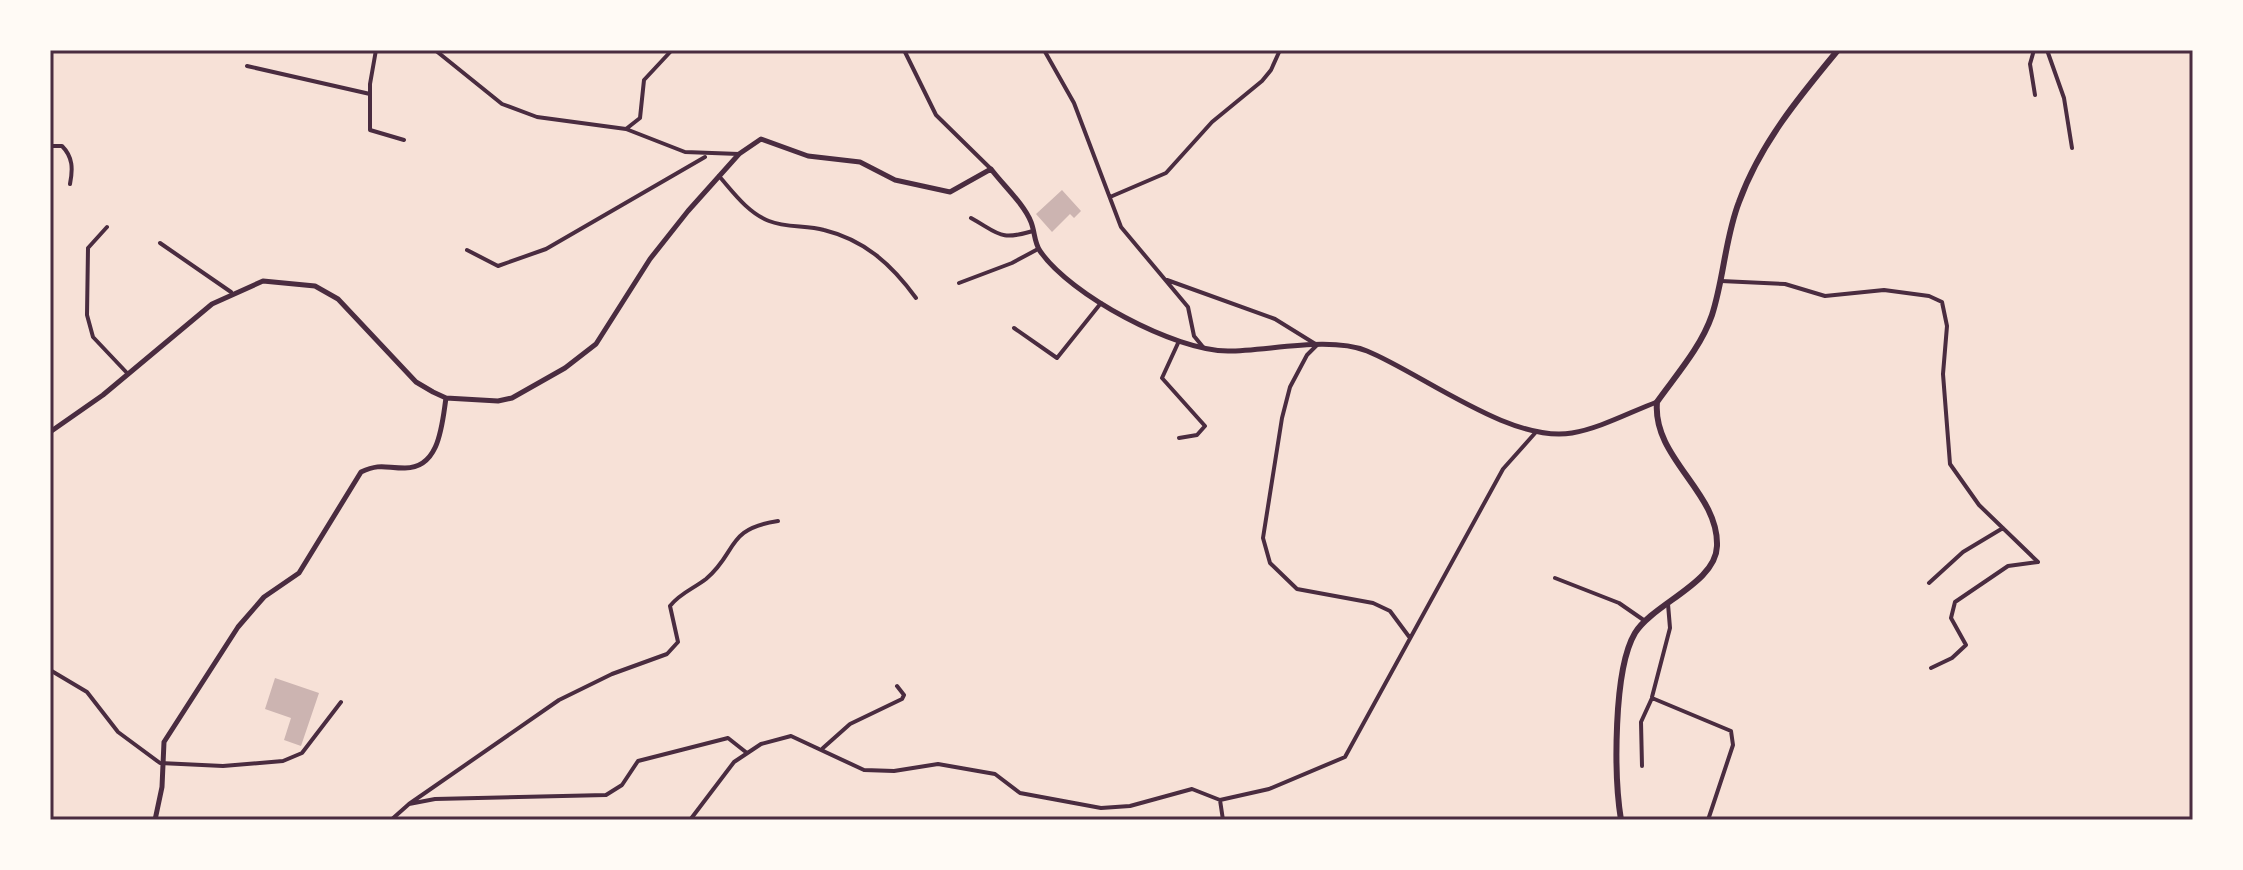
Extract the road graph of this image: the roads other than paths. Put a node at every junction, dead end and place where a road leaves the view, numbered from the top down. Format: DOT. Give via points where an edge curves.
graph roads {
  1 [pos="376,50"];
  2 [pos="435,50"];
  3 [pos="672,50"];
  4 [pos="904,50"];
  5 [pos="1044,50"];
  6 [pos="1280,50"];
  7 [pos="1838,50"];
  8 [pos="2034,50"];
  9 [pos="2047,50"];
  10 [pos="247,66"];
  11 [pos="370,94"];
  12 [pos="2035,95"];
  13 [pos="626,129"];
  14 [pos="404,140"];
  15 [pos="50,146"];
  16 [pos="2072,148"];
  17 [pos="739,154"];
  18 [pos="707,155"];
  19 [pos="991,169"];
  20 [pos="719,176"];
  21 [pos="70,184"];
  22 [pos="1110,197"];
  23 [pos="971,218"];
  24 [pos="107,227"];
  25 [pos="1033,231"];
  26 [pos="160,243"];
  27 [pos="1038,249"];
  28 [pos="467,250"];
  29 [pos="1167,280"];
  30 [pos="1721,281"];
  31 [pos="959,283"];
  32 [pos="231,292"];
  33 [pos="916,298"];
  34 [pos="1101,303"];
  35 [pos="1014,328"];
  36 [pos="1179,341"];
  37 [pos="1317,345"];
  38 [pos="1204,349"];
  39 [pos="128,374"];
  40 [pos="446,398"];
  41 [pos="1657,402"];
  42 [pos="1537,431"];
  43 [pos="50,432"];
  44 [pos="1179,438"];
  45 [pos="778,521"];
  46 [pos="2003,528"];
  47 [pos="1555,578"];
  48 [pos="1929,583"];
  49 [pos="1668,602"];
  50 [pos="1645,621"];
  51 [pos="1410,638"];
  52 [pos="1931,668"];
  53 [pos="51,670"];
  54 [pos="897,686"];
  55 [pos="1652,698"];
  56 [pos="341,702"];
  57 [pos="823,748"];
  58 [pos="747,753"];
  59 [pos="160,763"];
  60 [pos="1642,766"];
  61 [pos="1220,800"];
  62 [pos="409,804"];
  63 [pos="155,820"];
  64 [pos="391,820"];
  65 [pos="690,820"];
  66 [pos="1223,820"];
  67 [pos="1621,820"];
  68 [pos="1708,820"];
  1 -- 11 [label="street"];
  2 -- 13 [label="street" via="502,104 537,117"];
  3 -- 13 [label="street" via="644,80 640,118"];
  4 -- 19 [label="street" via="936,115"];
  5 -- 22 [label="street" via="1074,103"];
  6 -- 22 [label="street" via="1262,81 1212,122 1166,173"];
  7 -- 30 [label="main road" via="1753,167 1737,205"];
  8 -- 12 [label="street" via="2030,64"];
  9 -- 16 [label="street" via="2064,98"];
  10 -- 11 [label="street"];
  11 -- 14 [label="street" via="370,130"];
  13 -- 18 [label="street"];
  15 -- 21 [label="street" via="67,151 73,172"];
  17 -- 18 [label="street"];
  17 -- 19 [label="street" via="761,139 808,156 860,162 895,180 950,192"];
  17 -- 20 [label="street"];
  18 -- 28 [label="street" via="546,249 498,266"];
  19 -- 25 [label="street" via="1028,216"];
  20 -- 33 [label="street" via="769,221 858,241 894,268"];
  20 -- 40 [label="street" via="650,259 623,306 583,356 512,398"];
  22 -- 29 [label="street" via="1121,227"];
  23 -- 25 [label="street" via="1008,238"];
  24 -- 39 [label="street" via="88,248 87,315 93,337"];
  25 -- 27 [label="street"];
  26 -- 32 [label="street"];
  27 -- 31 [label="street"];
  27 -- 34 [label="street"];
  29 -- 37 [label="street" via="1275,319"];
  29 -- 38 [label="street" via="1188,307 1194,336"];
  30 -- 41 [label="main road" via="1700,341"];
  30 -- 46 [label="street" via="1785,284 1825,296 1884,290 1942,302 1950,464"];
  32 -- 39 [label="street"];
  32 -- 40 [label="street" via="263,281 315,286 338,299 416,382"];
  34 -- 35 [label="street" via="1057,358"];
  34 -- 36 [label="street"];
  36 -- 38 [label="street"];
  36 -- 44 [label="street" via="1162,378 1205,426 1197,435"];
  37 -- 38 [label="street"];
  37 -- 42 [label="street" via="1365,350 1482,410"];
  37 -- 51 [label="street" via="1290,387 1282,418 1263,538 1270,563 1297,589 1390,611"];
  39 -- 43 [label="street"];
  40 -- 59 [label="street" via="432,455 407,468 379,464 361,472 299,573 264,597 238,627 164,742"];
  41 -- 42 [label="street" via="1572,433"];
  41 -- 49 [label="main road" via="1660,429 1705,505 1717,547 1715,558 1695,582"];
  42 -- 51 [label="street" via="1503,469"];
  45 -- 62 [label="street" via="754,525 738,536 707,578 677,596 670,606 678,642 667,654 559,700"];
  46 -- 48 [label="street" via="1963,552"];
  46 -- 52 [label="street" via="2038,562 2008,566 1955,602 1951,618 1966,645"];
  47 -- 50 [label="street" via="1619,603"];
  49 -- 50 [label="main road"];
  49 -- 55 [label="street" via="1670,628"];
  50 -- 67 [label="main road" via="1627,649 1617,726"];
  51 -- 61 [label="street" via="1345,757 1269,789"];
  53 -- 59 [label="street" via="87,692 118,732"];
  54 -- 57 [label="street" via="902,699 850,724"];
  55 -- 60 [label="street" via="1641,722"];
  55 -- 68 [label="street" via="1731,731 1733,745"];
  56 -- 59 [label="street" via="302,753 283,761 223,766"];
  57 -- 58 [label="street" via="791,736"];
  57 -- 61 [label="street" via="864,770 938,764 995,774 1020,793 1101,808 1192,789"];
  58 -- 62 [label="street" via="728,738 714,739 638,761 622,785 587,798 522,794"];
  58 -- 65 [label="street" via="734,762"];
  59 -- 63 [label="street" via="162,787"];
  61 -- 66 [label="street"];
  62 -- 64 [label="street"];
}
